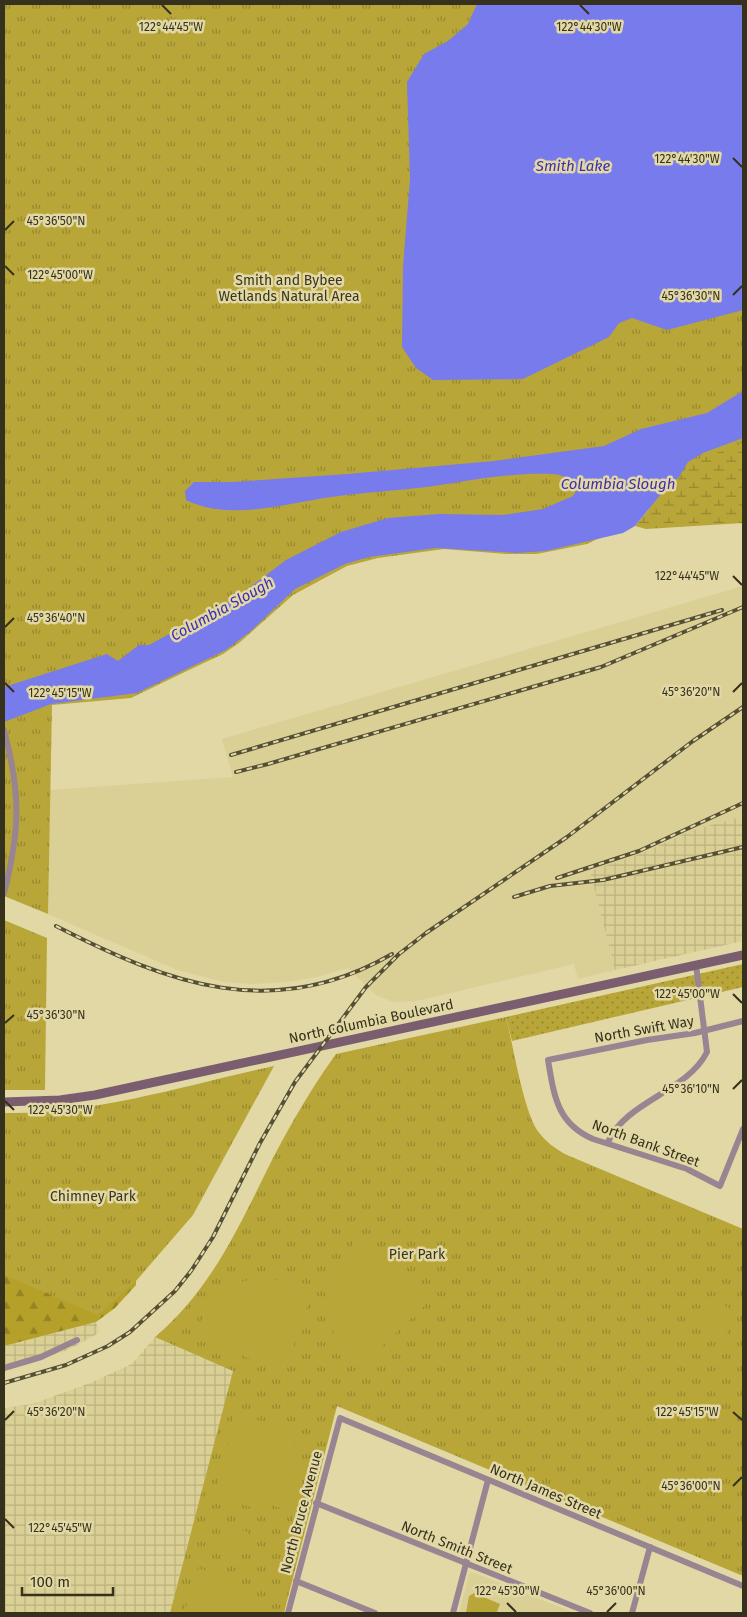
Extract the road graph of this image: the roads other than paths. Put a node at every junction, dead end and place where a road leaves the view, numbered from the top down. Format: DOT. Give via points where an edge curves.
graph roads {
  1 [pos="4,730"];
  2 [pos="4,893"];
  3 [pos="743,955"];
  4 [pos="696,965"];
  5 [pos="743,1021"];
  6 [pos="705,1030"];
  7 [pos="548,1060"];
  8 [pos="4,1102"];
  9 [pos="743,1129"];
  10 [pos="608,1142"];
  11 [pos="76,1340"];
  12 [pos="4,1368"];
  13 [pos="340,1418"];
  14 [pos="488,1480"];
  15 [pos="316,1503"];
  16 [pos="650,1547"];
  17 [pos="465,1564"];
  18 [pos="296,1581"];
  19 [pos="743,1586"];
  20 [pos="288,1613"];
  21 [pos="375,1613"];
  22 [pos="453,1613"];
  23 [pos="590,1613"];
  24 [pos="632,1613"];
  1 -- 2 [label="street" via="16,785 18,818"];
  3 -- 4 [label="main road, North Columbia Boulevard"];
  4 -- 6 [label="street"];
  4 -- 8 [label="main road, North Columbia Boulevard" via="78,1098"];
  5 -- 6 [label="street, North Swift Way"];
  6 -- 7 [label="street, North Swift Way"];
  6 -- 10 [label="street" via="708,1048 705,1057 683,1081 644,1104 614,1132"];
  7 -- 10 [label="street, North Bank Street" via="559,1110 588,1137"];
  9 -- 10 [label="street, North Bank Street" via="720,1186 687,1169"];
  11 -- 12 [label="street"];
  13 -- 14 [label="street, North James Street"];
  13 -- 15 [label="street, North Bruce Avenue"];
  14 -- 16 [label="street, North James Street"];
  14 -- 17 [label="street"];
  15 -- 17 [label="street, North Smith Street"];
  15 -- 18 [label="street, North Bruce Avenue"];
  16 -- 19 [label="street, North James Street"];
  16 -- 24 [label="street"];
  17 -- 22 [label="street"];
  17 -- 23 [label="street, North Smith Street"];
  18 -- 20 [label="street, North Bruce Avenue"];
  18 -- 21 [label="street"];
}
